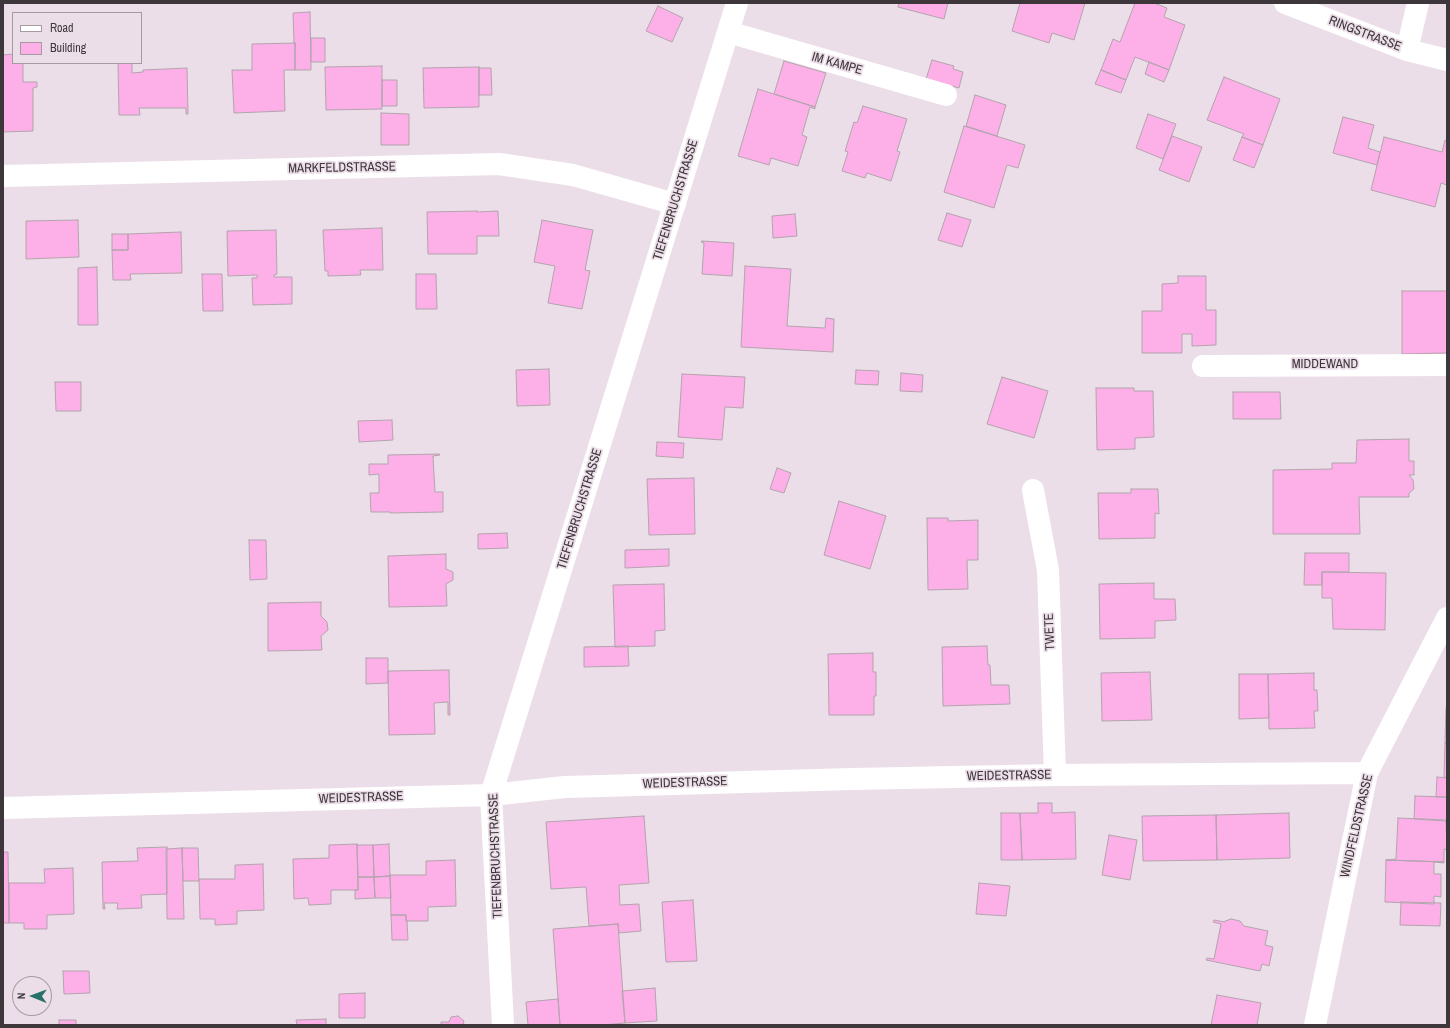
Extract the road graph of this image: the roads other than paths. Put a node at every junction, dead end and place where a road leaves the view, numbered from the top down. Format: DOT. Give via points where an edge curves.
graph roads {
  1 [pos="737,3"];
  2 [pos="1285,3"];
  3 [pos="1418,3"];
  4 [pos="728,32"];
  5 [pos="1407,50"];
  6 [pos="1447,60"];
  7 [pos="946,95"];
  8 [pos="3,176"];
  9 [pos="675,204"];
  10 [pos="1447,365"];
  11 [pos="1202,366"];
  12 [pos="1033,490"];
  13 [pos="1447,618"];
  14 [pos="1367,773"];
  15 [pos="1055,775"];
  16 [pos="491,795"];
  17 [pos="3,808"];
  18 [pos="503,1025"];
  19 [pos="1315,1025"];
  1 -- 4 [label="street, TIEFENBRUCHSTRASSE"];
  2 -- 5 [label="street, RINGSTRASSE"];
  3 -- 5 [label="street"];
  4 -- 7 [label="street, IM KAMPE"];
  4 -- 9 [label="street, TIEFENBRUCHSTRASSE"];
  5 -- 6 [label="street, RINGSTRASSE"];
  8 -- 9 [label="street, MARKFELDSTRASSE" via="499,164 573,175"];
  9 -- 16 [label="street, TIEFENBRUCHSTRASSE"];
  10 -- 11 [label="street, MIDDEWAND"];
  12 -- 15 [label="street, TWETE" via="1048,570"];
  13 -- 14 [label="street, WINDFELDSTRASSE"];
  14 -- 15 [label="street, WEIDESTRASSE"];
  14 -- 19 [label="street, WINDFELDSTRASSE"];
  15 -- 16 [label="street, WEIDESTRASSE" via="565,786"];
  16 -- 17 [label="street, WEIDESTRASSE"];
  16 -- 18 [label="street, TIEFENBRUCHSTRASSE"];
}
